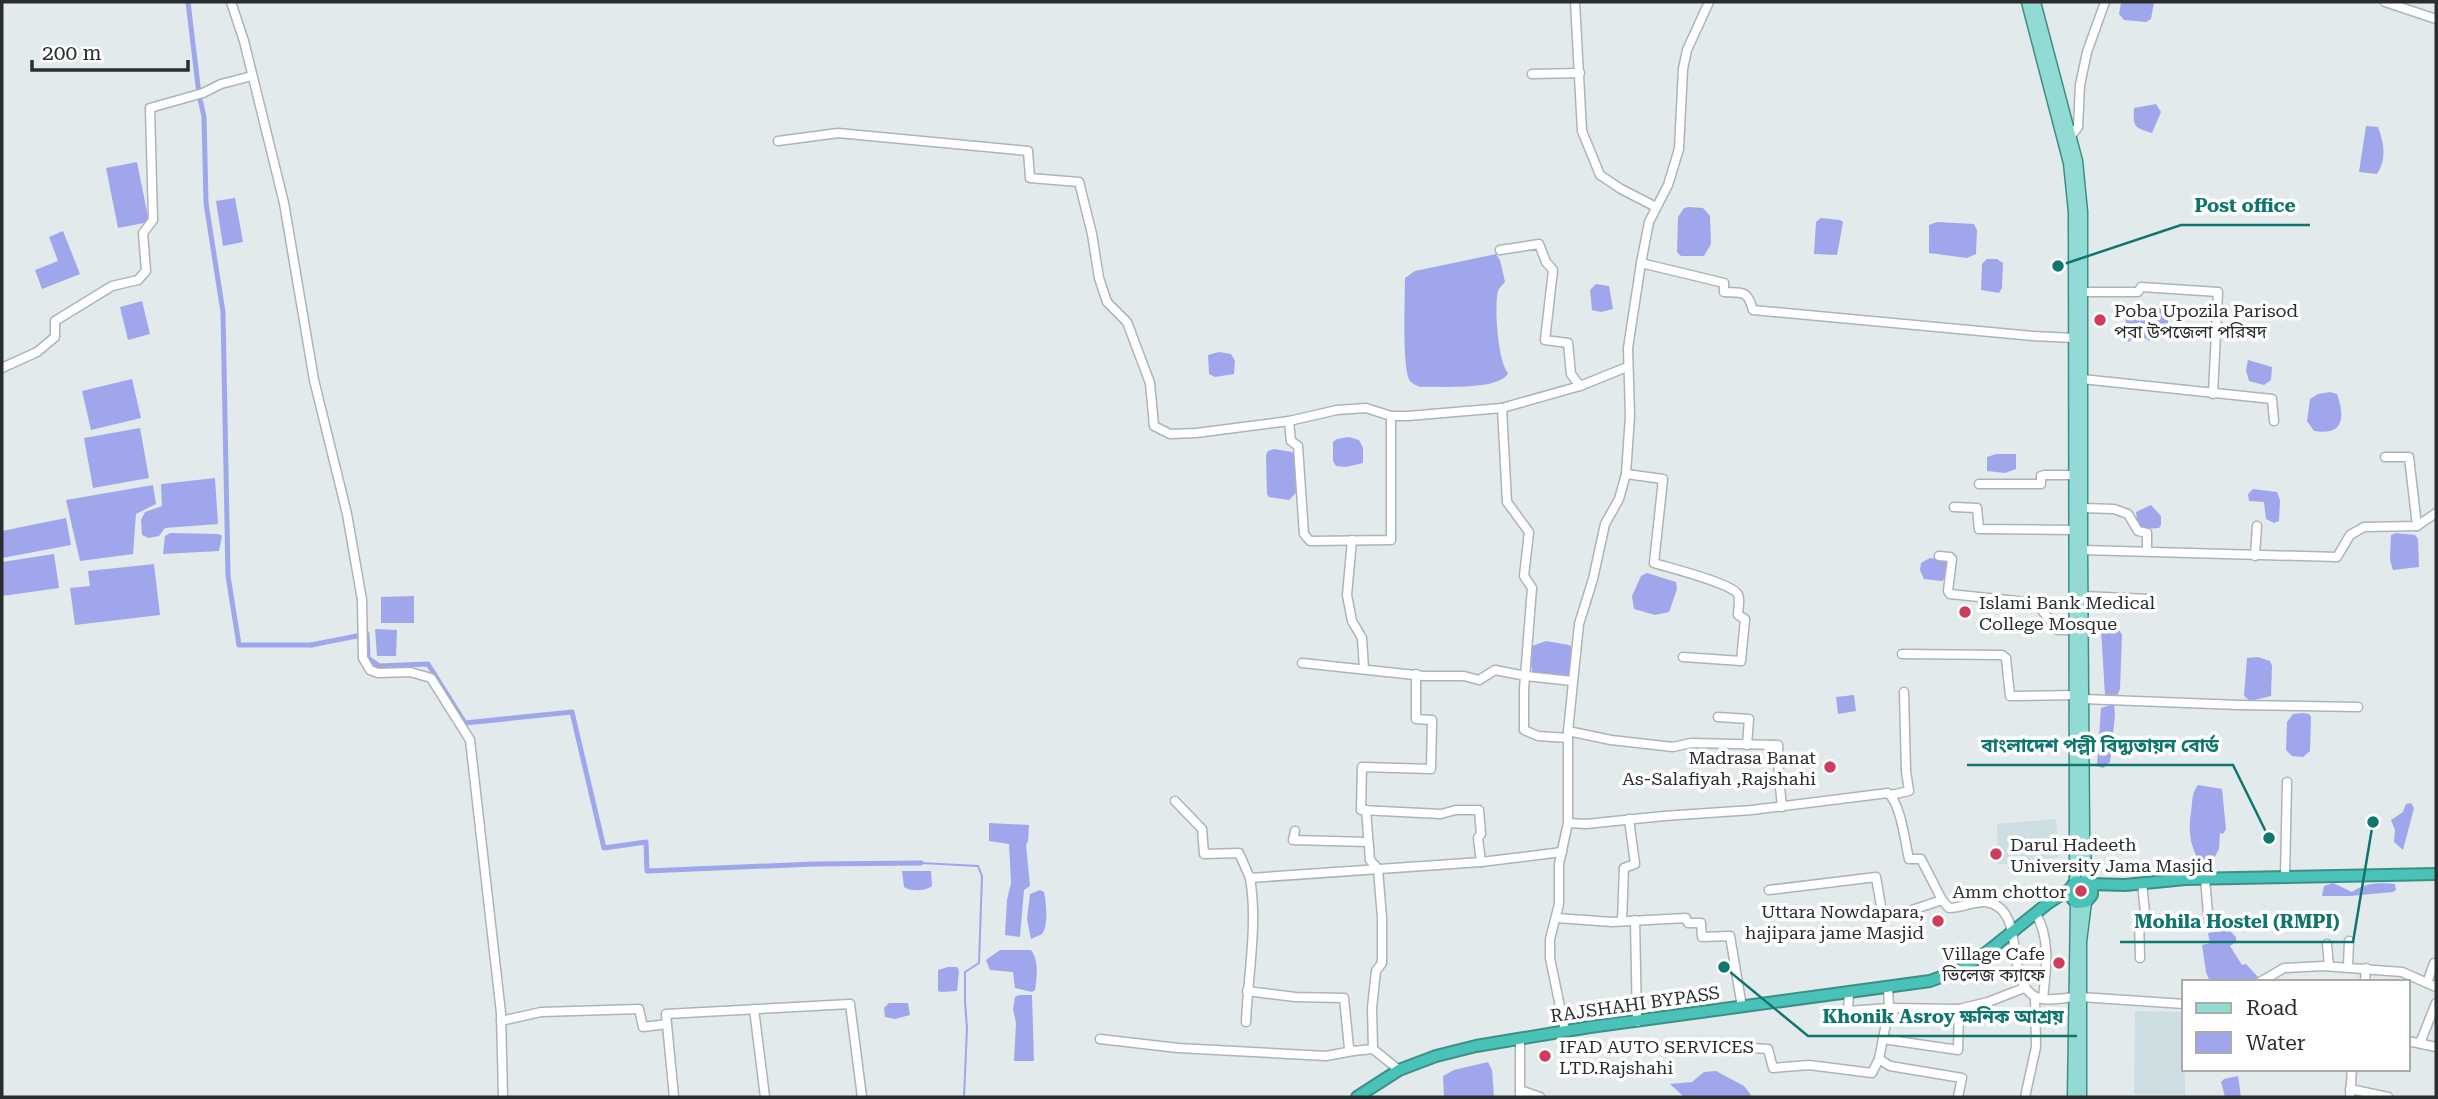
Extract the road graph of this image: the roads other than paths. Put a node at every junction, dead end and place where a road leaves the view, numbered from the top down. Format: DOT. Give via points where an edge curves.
graph roads {
  1 [pos="231,2"];
  2 [pos="1574,2"];
  3 [pos="1709,2"];
  4 [pos="2027,2"];
  5 [pos="2035,2"];
  6 [pos="2105,2"];
  7 [pos="2385,2"];
  8 [pos="2436,19"];
  9 [pos="2036,21"];
  10 [pos="1532,74"];
  11 [pos="1580,74"];
  12 [pos="252,76"];
  13 [pos="2071,136"];
  14 [pos="779,141"];
  15 [pos="1656,207"];
  16 [pos="1500,250"];
  17 [pos="1641,263"];
  18 [pos="2078,292"];
  19 [pos="2074,338"];
  20 [pos="1627,367"];
  21 [pos="2,368"];
  22 [pos="2082,379"];
  23 [pos="1580,386"];
  24 [pos="2213,394"];
  25 [pos="1502,408"];
  26 [pos="1391,416"];
  27 [pos="1289,421"];
  28 [pos="2274,421"];
  29 [pos="2385,457"];
  30 [pos="1626,474"];
  31 [pos="2074,475"];
  32 [pos="1979,484"];
  33 [pos="1954,507"];
  34 [pos="2082,508"];
  35 [pos="2436,513"];
  36 [pos="2257,526"];
  37 [pos="2417,526"];
  38 [pos="2074,530"];
  39 [pos="1352,540"];
  40 [pos="2082,550"];
  41 [pos="2147,551"];
  42 [pos="1939,556"];
  43 [pos="2255,556"];
  44 [pos="2082,596"];
  45 [pos="2150,599"];
  46 [pos="2079,630"];
  47 [pos="1902,654"];
  48 [pos="1683,657"];
  49 [pos="1302,663"];
  50 [pos="1364,669"];
  51 [pos="1416,674"];
  52 [pos="1526,676"];
  53 [pos="1572,681"];
  54 [pos="1904,692"];
  55 [pos="2080,697"];
  56 [pos="2358,707"];
  57 [pos="1718,717"];
  58 [pos="1568,734"];
  59 [pos="1747,745"];
  60 [pos="2287,782"];
  61 [pos="1891,794"];
  62 [pos="1175,801"];
  63 [pos="1782,807"];
  64 [pos="1366,810"];
  65 [pos="1629,819"];
  66 [pos="1568,823"];
  67 [pos="1295,831"];
  68 [pos="1368,842"];
  69 [pos="1562,852"];
  70 [pos="1481,862"];
  71 [pos="1378,869"];
  72 [pos="2436,874"];
  73 [pos="2285,877"];
  74 [pos="1250,878"];
  75 [pos="2205,878"];
  76 [pos="2142,883"];
  77 [pos="1769,890"];
  78 [pos="2081,893"];
  79 [pos="1942,900"];
  80 [pos="2035,914"];
  81 [pos="1557,918"];
  82 [pos="1635,920"];
  83 [pos="1622,921"];
  84 [pos="2209,925"];
  85 [pos="2013,931"];
  86 [pos="2349,941"];
  87 [pos="2326,944"];
  88 [pos="2140,958"];
  89 [pos="2434,963"];
  90 [pos="2329,966"];
  91 [pos="2348,967"];
  92 [pos="2366,968"];
  93 [pos="2263,980"];
  94 [pos="2365,980"];
  95 [pos="2427,983"];
  96 [pos="1888,987"];
  97 [pos="2436,987"];
  98 [pos="2024,988"];
  99 [pos="1247,991"];
  100 [pos="1849,993"];
  101 [pos="2077,997"];
  102 [pos="2039,998"];
  103 [pos="2436,1003"];
  104 [pos="2182,1004"];
  105 [pos="1742,1007"];
  106 [pos="1889,1008"];
  107 [pos="754,1009"];
  108 [pos="1959,1009"];
  109 [pos="501,1021"];
  110 [pos="1246,1022"];
  111 [pos="1637,1022"];
  112 [pos="667,1024"];
  113 [pos="1565,1031"];
  114 [pos="1520,1038"];
  115 [pos="1100,1039"];
  116 [pos="1883,1039"];
  117 [pos="2410,1041"];
  118 [pos="2420,1042"];
  119 [pos="1735,1047"];
  120 [pos="2436,1047"];
  121 [pos="1373,1049"];
  122 [pos="1353,1051"];
  123 [pos="1879,1059"];
  124 [pos="1399,1070"];
  125 [pos="2353,1071"];
  126 [pos="1520,1093"];
  127 [pos="2350,1093"];
  128 [pos="503,1097"];
  129 [pos="674,1097"];
  130 [pos="765,1097"];
  131 [pos="862,1097"];
  132 [pos="1357,1097"];
  133 [pos="1540,1097"];
  134 [pos="1958,1097"];
  135 [pos="2025,1097"];
  136 [pos="2073,1097"];
  137 [pos="2081,1097"];
  138 [pos="2388,1097"];
  1 -- 12 [label="street"];
  2 -- 11 [label="street"];
  3 -- 15 [label="street" via="1687,50 1679,149"];
  4 -- 9 [label="main road"];
  5 -- 9 [label="main road"];
  6 -- 13 [label="street" via="2087,52 2078,127"];
  7 -- 8 [label="street"];
  9 -- 13 [label="main road"];
  9 -- 18 [label="main road" via="2069,163"];
  10 -- 11 [label="street"];
  11 -- 15 [label="street" via="1582,131 1600,175"];
  12 -- 21 [label="street" via="150,108 153,220 143,233 146,271 138,280 113,286 55,321 55,337 37,352"];
  12 -- 109 [label="street" via="285,203 314,380 347,514 362,600 363,658 370,670 378,673 410,672 430,678 470,740"];
  13 -- 18 [label="main road" via="2082,212"];
  14 -- 27 [label="street" via="838,133 1028,151 1030,178 1079,182 1098,278 1107,302 1127,322 1150,383 1154,426 1170,434"];
  15 -- 17 [label="street"];
  16 -- 23 [label="street" via="1539,244 1553,270 1545,340 1568,343 1571,374"];
  17 -- 19 [label="street" via="1724,283 1724,292 1745,293 1753,310"];
  17 -- 20 [label="street"];
  18 -- 19 [label="main road"];
  18 -- 22 [label="main road"];
  18 -- 24 [label="street" via="2138,292 2141,287 2217,292"];
  19 -- 31 [label="main road"];
  20 -- 23 [label="street"];
  20 -- 30 [label="street"];
  22 -- 24 [label="street"];
  22 -- 34 [label="main road"];
  23 -- 25 [label="street"];
  24 -- 28 [label="street" via="2272,399"];
  25 -- 26 [label="street"];
  25 -- 52 [label="street" via="1507,502 1529,532 1524,576 1532,589"];
  26 -- 27 [label="street" via="1366,408"];
  26 -- 39 [label="street" via="1391,540"];
  27 -- 39 [label="street" via="1291,441 1298,446 1304,534 1310,541"];
  29 -- 37 [label="street" via="2409,457"];
  30 -- 48 [label="street" via="1663,479 1654,563 1722,586 1739,597 1738,615 1745,619 1741,661"];
  30 -- 53 [label="street" via="1605,524 1579,624"];
  31 -- 32 [label="street" via="2041,476 2041,484"];
  31 -- 38 [label="main road"];
  33 -- 38 [label="street" via="1977,508 1979,529"];
  34 -- 40 [label="main road"];
  34 -- 41 [label="street" via="2128,514 2138,531 2147,533"];
  35 -- 37 [label="street"];
  36 -- 43 [label="street"];
  37 -- 43 [label="street" via="2364,527 2350,535 2337,557"];
  38 -- 46 [label="main road"];
  39 -- 50 [label="street" via="1348,595 1352,621 1362,638"];
  40 -- 41 [label="street"];
  40 -- 44 [label="main road"];
  41 -- 43 [label="street"];
  42 -- 46 [label="street" via="1952,559 1950,594 2036,603 2058,630"];
  44 -- 45 [label="street"];
  44 -- 46 [label="main road"];
  46 -- 55 [label="main road"];
  47 -- 55 [label="street" via="2002,655 2007,658 2010,696"];
  49 -- 50 [label="street"];
  50 -- 51 [label="street"];
  51 -- 52 [label="street" via="1479,680 1494,670"];
  51 -- 64 [label="street" via="1416,719 1432,720 1431,769 1362,767 1361,810"];
  52 -- 53 [label="street"];
  52 -- 58 [label="street" via="1524,730 1538,736"];
  53 -- 58 [label="street"];
  54 -- 61 [label="street" via="1909,791"];
  55 -- 56 [label="street"];
  55 -- 78 [label="main road"];
  57 -- 59 [label="street" via="1749,719"];
  58 -- 59 [label="street" via="1673,747 1691,743"];
  58 -- 66 [label="street"];
  59 -- 63 [label="street" via="1779,745"];
  60 -- 73 [label="street"];
  61 -- 63 [label="street"];
  61 -- 79 [label="street" via="1909,859 1921,859"];
  62 -- 74 [label="street" via="1202,829 1203,854 1239,853"];
  63 -- 65 [label="street"];
  64 -- 68 [label="street"];
  64 -- 70 [label="street" via="1441,814 1479,810"];
  65 -- 66 [label="street"];
  65 -- 83 [label="street" via="1635,864 1624,868"];
  66 -- 69 [label="street"];
  67 -- 68 [label="street" via="1293,841"];
  68 -- 71 [label="street" via="1370,860"];
  69 -- 70 [label="street"];
  69 -- 81 [label="street"];
  70 -- 71 [label="street"];
  71 -- 74 [label="street"];
  71 -- 121 [label="street" via="1382,963 1376,971 1372,1008"];
  72 -- 73 [label="highway, RAJSHAHI BYPASS"];
  73 -- 75 [label="highway, RAJSHAHI BYPASS"];
  74 -- 99 [label="street" via="1254,923"];
  75 -- 76 [label="highway, RAJSHAHI BYPASS"];
  75 -- 84 [label="street"];
  76 -- 78 [label="highway, RAJSHAHI BYPASS" via="2097,894"];
  76 -- 88 [label="street" via="2145,913 2139,918"];
  77 -- 79 [label="street" via="1876,877 1882,912 1906,912"];
  78 -- 80 [label="highway, RAJSHAHI BYPASS"];
  78 -- 101 [label="main road"];
  79 -- 85 [label="street" via="1949,908 1987,902 1998,908"];
  80 -- 85 [label="highway, RAJSHAHI BYPASS"];
  80 -- 102 [label="street" via="2046,938"];
  81 -- 83 [label="street"];
  81 -- 113 [label="street" via="1550,958"];
  82 -- 83 [label="street"];
  82 -- 105 [label="street" via="1686,918 1688,923 1701,923 1702,937 1730,936"];
  82 -- 111 [label="street"];
  85 -- 96 [label="highway, RAJSHAHI BYPASS" via="1959,970 1930,981"];
  85 -- 98 [label="street" via="2018,976"];
  86 -- 91 [label="street"];
  87 -- 90 [label="street"];
  89 -- 95 [label="street"];
  90 -- 91 [label="street"];
  90 -- 93 [label="street" via="2284,968"];
  91 -- 92 [label="street"];
  92 -- 94 [label="street"];
  92 -- 95 [label="street" via="2402,972"];
  95 -- 97 [label="street"];
  96 -- 100 [label="highway, RAJSHAHI BYPASS"];
  96 -- 106 [label="street"];
  98 -- 102 [label="street"];
  98 -- 108 [label="street"];
  99 -- 110 [label="street"];
  99 -- 122 [label="street" via="1344,998"];
  100 -- 105 [label="highway, RAJSHAHI BYPASS"];
  100 -- 106 [label="street" via="1848,1011"];
  101 -- 102 [label="street"];
  101 -- 104 [label="street"];
  101 -- 136 [label="main road"];
  101 -- 137 [label="main road"];
  102 -- 135 [label="street" via="2036,1047"];
  103 -- 118 [label="street"];
  105 -- 111 [label="highway, RAJSHAHI BYPASS"];
  106 -- 108 [label="street"];
  106 -- 116 [label="street"];
  107 -- 112 [label="street" via="666,1014"];
  107 -- 130 [label="street"];
  107 -- 131 [label="street" via="850,1004"];
  108 -- 116 [label="street" via="1958,1050"];
  109 -- 112 [label="street" via="541,1012 639,1009 643,1027"];
  109 -- 128 [label="street"];
  111 -- 113 [label="highway, RAJSHAHI BYPASS"];
  112 -- 129 [label="street"];
  113 -- 114 [label="highway, RAJSHAHI BYPASS"];
  114 -- 124 [label="highway, RAJSHAHI BYPASS" via="1436,1056"];
  114 -- 126 [label="street"];
  115 -- 122 [label="street" via="1326,1056"];
  116 -- 123 [label="street"];
  117 -- 118 [label="street"];
  118 -- 120 [label="street"];
  119 -- 123 [label="street" via="1768,1049 1773,1068 1809,1065 1872,1073"];
  121 -- 122 [label="street"];
  121 -- 124 [label="street"];
  123 -- 134 [label="street" via="1890,1066 1962,1078"];
  124 -- 132 [label="highway, RAJSHAHI BYPASS"];
  125 -- 127 [label="street"];
  126 -- 133 [label="street"];
  127 -- 138 [label="street"];
}
